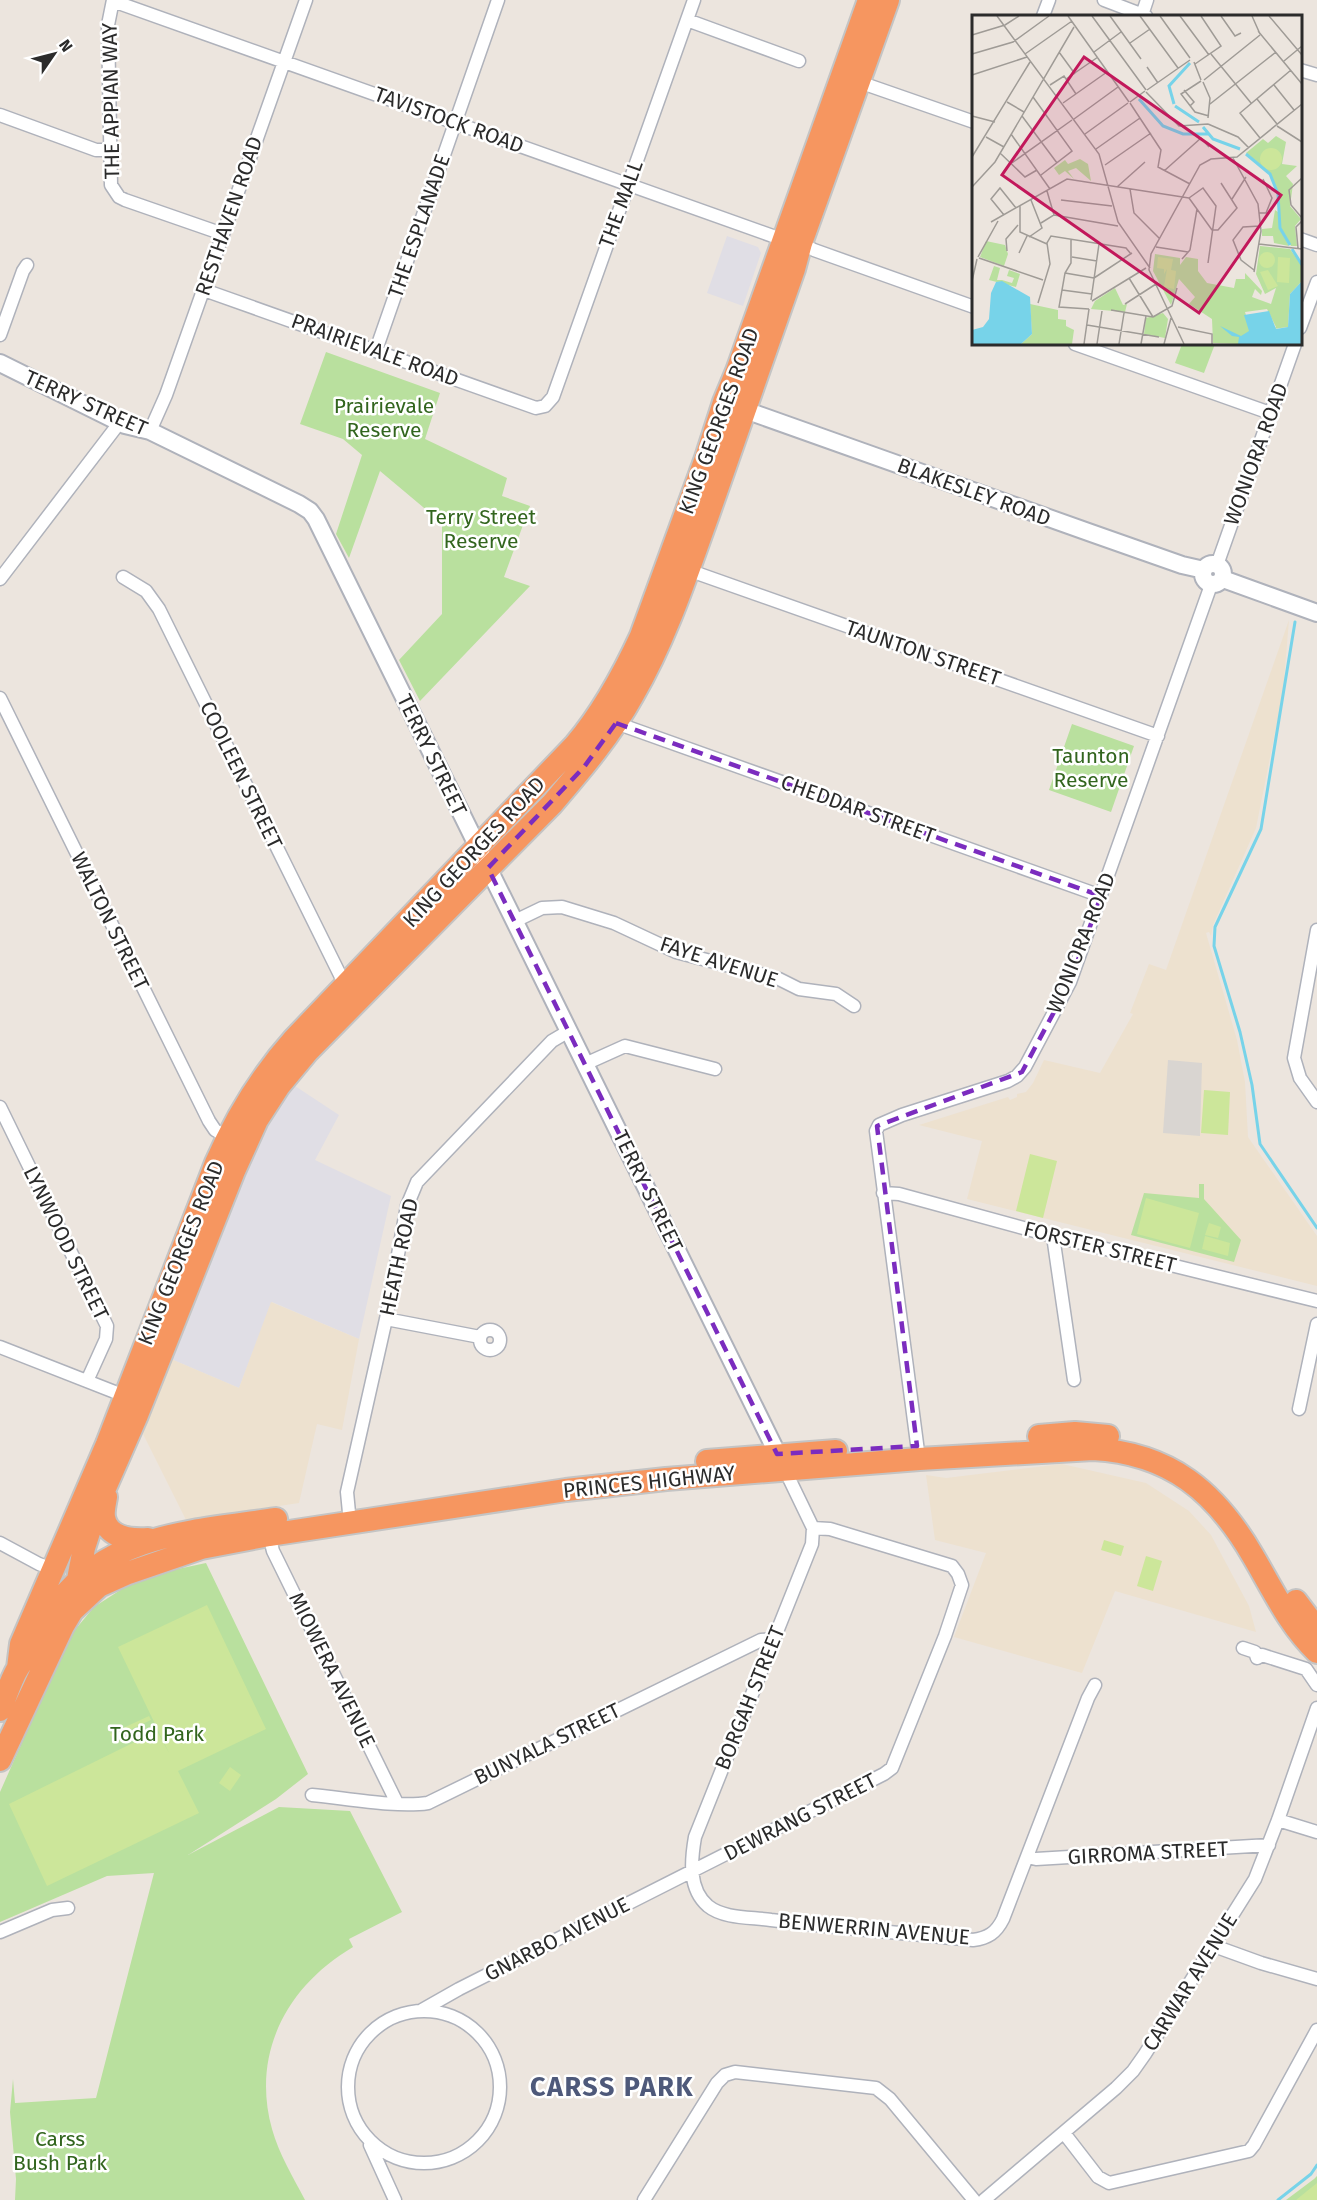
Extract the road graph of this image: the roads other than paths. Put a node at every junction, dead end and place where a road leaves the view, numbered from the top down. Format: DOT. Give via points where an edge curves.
graph roads {
  1 [pos="306,0"];
  2 [pos="498,0"];
  3 [pos="694,0"];
  4 [pos="869,0"];
  5 [pos="888,0"];
  6 [pos="1049,0"];
  7 [pos="1104,0"];
  8 [pos="1147,0"];
  9 [pos="113,1"];
  10 [pos="1044,15"];
  11 [pos="1142,15"];
  12 [pos="1144,15"];
  13 [pos="687,20"];
  14 [pos="800,61"];
  15 [pos="284,62"];
  16 [pos="1302,71"];
  17 [pos="1317,75"];
  18 [pos="859,82"];
  19 [pos="0,115"];
  20 [pos="972,121"];
  21 [pos="455,122"];
  22 [pos="110,150"];
  23 [pos="628,184"];
  24 [pos="223,234"];
  25 [pos="1302,240"];
  26 [pos="793,241"];
  27 [pos="1317,245"];
  28 [pos="27,265"];
  29 [pos="1317,282"];
  30 [pos="204,290"];
  31 [pos="972,306"];
  32 [pos="1302,323"];
  33 [pos="0,334"];
  34 [pos="1078,345"];
  35 [pos="1295,345"];
  36 [pos="376,351"];
  37 [pos="0,363"];
  38 [pos="737,371"];
  39 [pos="546,406"];
  40 [pos="745,410"];
  41 [pos="1270,413"];
  42 [pos="120,422"];
  43 [pos="150,431"];
  44 [pos="706,458"];
  45 [pos="688,570"];
  46 [pos="1214,575"];
  47 [pos="123,577"];
  48 [pos="0,579"];
  49 [pos="1317,613"];
  50 [pos="0,698"];
  51 [pos="616,723"];
  52 [pos="1158,736"];
  53 [pos="478,848"];
  54 [pos="488,868"];
  55 [pos="1101,896"];
  56 [pos="515,921"];
  57 [pos="1317,930"];
  58 [pos="345,985"];
  59 [pos="854,1006"];
  60 [pos="569,1031"];
  61 [pos="585,1064"];
  62 [pos="714,1069"];
  63 [pos="1317,1102"];
  64 [pos="0,1107"];
  65 [pos="227,1137"];
  66 [pos="883,1193"];
  67 [pos="1053,1236"];
  68 [pos="1317,1301"];
  69 [pos="386,1319"];
  70 [pos="1317,1324"];
  71 [pos="480,1337"];
  72 [pos="0,1347"];
  73 [pos="1074,1380"];
  74 [pos="87,1381"];
  75 [pos="134,1399"];
  76 [pos="1299,1410"];
  77 [pos="918,1453"];
  78 [pos="781,1462"];
  79 [pos="107,1486"];
  80 [pos="349,1515"];
  81 [pos="813,1528"];
  82 [pos="269,1535"];
  83 [pos="159,1538"];
  84 [pos="0,1543"];
  85 [pos="53,1569"];
  86 [pos="89,1582"];
  87 [pos="1317,1629"];
  88 [pos="772,1639"];
  89 [pos="1243,1648"];
  90 [pos="1317,1652"];
  91 [pos="18,1668"];
  92 [pos="1095,1685"];
  93 [pos="1317,1685"];
  94 [pos="1317,1708"];
  95 [pos="0,1710"];
  96 [pos="0,1760"];
  97 [pos="312,1795"];
  98 [pos="397,1803"];
  99 [pos="1278,1820"];
  100 [pos="1317,1832"];
  101 [pos="1269,1845"];
  102 [pos="1027,1857"];
  103 [pos="692,1870"];
  104 [pos="68,1908"];
  105 [pos="0,1932"];
  106 [pos="1214,1947"];
  107 [pos="1317,1979"];
  108 [pos="422,2010"];
  109 [pos="1317,2030"];
  110 [pos="1064,2133"];
  111 [pos="368,2141"];
  112 [pos="396,2200"];
  113 [pos="644,2200"];
  114 [pos="974,2200"];
  115 [pos="984,2200"];
  1 -- 15 [label="street, RESTHAVEN ROAD"];
  2 -- 21 [label="street, THE ESPLANADE"];
  3 -- 13 [label="street, THE MALL"];
  4 -- 26 [label="highway, KING GEORGES ROAD"];
  5 -- 18 [label="highway, KING GEORGES ROAD"];
  6 -- 10 [label="street"];
  7 -- 11 [label="street"];
  8 -- 12 [label="street"];
  9 -- 15 [label="street, TAVISTOCK ROAD"];
  9 -- 22 [label="street, THE APPIAN WAY" via="108,25"];
  13 -- 14 [label="street"];
  13 -- 23 [label="street, THE MALL"];
  15 -- 21 [label="street, TAVISTOCK ROAD"];
  15 -- 24 [label="street, RESTHAVEN ROAD"];
  16 -- 17 [label="street"];
  18 -- 20 [label="street"];
  18 -- 26 [label="highway, KING GEORGES ROAD"];
  19 -- 22 [label="street" via="96,150"];
  21 -- 23 [label="street, TAVISTOCK ROAD"];
  21 -- 36 [label="street, THE ESPLANADE"];
  22 -- 24 [label="street, THE APPIAN WAY" via="111,185 119,196"];
  23 -- 26 [label="street, TAVISTOCK ROAD"];
  23 -- 39 [label="street, THE MALL" via="553,398"];
  24 -- 30 [label="street, RESTHAVEN ROAD"];
  25 -- 27 [label="street"];
  26 -- 31 [label="street, TAVISTOCK ROAD"];
  26 -- 38 [label="highway, KING GEORGES ROAD"];
  26 -- 40 [label="highway, KING GEORGES ROAD" via="794,269"];
  28 -- 33 [label="street"];
  29 -- 32 [label="street"];
  30 -- 36 [label="street, PRAIRIEVALE ROAD"];
  30 -- 43 [label="street, RESTHAVEN ROAD"];
  34 -- 41 [label="street"];
  35 -- 41 [label="street, WONIORA ROAD"];
  36 -- 39 [label="street, PRAIRIEVALE ROAD" via="536,408"];
  37 -- 42 [label="street, TERRY STREET"];
  38 -- 40 [label="highway" via="740,403"];
  38 -- 44 [label="highway, KING GEORGES ROAD"];
  40 -- 44 [label="highway" via="729,419 719,447"];
  40 -- 45 [label="highway, KING GEORGES ROAD"];
  40 -- 46 [label="street, BLAKESLEY ROAD"];
  41 -- 46 [label="street, WONIORA ROAD"];
  42 -- 43 [label="street, TERRY STREET"];
  42 -- 48 [label="street"];
  43 -- 53 [label="street, TERRY STREET" via="299,504 313,515"];
  44 -- 53 [label="highway, KING GEORGES ROAD" via="641,636 605,706 575,745"];
  45 -- 51 [label="highway, KING GEORGES ROAD" via="654,656"];
  45 -- 52 [label="street, TAUNTON STREET"];
  46 -- 49 [label="street, BLAKESLEY ROAD"];
  46 -- 52 [label="street, WONIORA ROAD"];
  47 -- 58 [label="street, COOLEEN STREET" via="154,599"];
  50 -- 65 [label="street, WALTON STREET" via="208,1121"];
  51 -- 54 [label="highway, KING GEORGES ROAD" via="552,804"];
  51 -- 55 [label="street, CHEDDAR STREET"];
  52 -- 55 [label="street, WONIORA ROAD"];
  53 -- 54 [label="street, TERRY STREET"];
  53 -- 58 [label="highway, KING GEORGES ROAD"];
  54 -- 56 [label="street, TERRY STREET"];
  54 -- 75 [label="highway, KING GEORGES ROAD" via="308,1051 279,1086 257,1120"];
  55 -- 66 [label="street, WONIORA ROAD" via="1070,982 1022,1072 1008,1081 879,1125 876,1137"];
  56 -- 59 [label="street, FAYE AVENUE" via="542,908 562,907 614,922 676,952 779,979 800,989 836,994"];
  56 -- 60 [label="street, TERRY STREET"];
  57 -- 63 [label="street" via="1294,1058 1300,1078"];
  58 -- 65 [label="highway, KING GEORGES ROAD" via="279,1056 249,1097"];
  60 -- 61 [label="street, TERRY STREET"];
  60 -- 69 [label="street, HEATH ROAD" via="552,1041 417,1182 407,1206"];
  61 -- 62 [label="street" via="625,1046"];
  61 -- 78 [label="street, TERRY STREET"];
  64 -- 74 [label="street, LYNWOOD STREET" via="107,1326 106,1339"];
  65 -- 75 [label="highway, KING GEORGES ROAD"];
  66 -- 67 [label="street, FORSTER STREET"];
  66 -- 77 [label="street, WONIORA ROAD"];
  67 -- 68 [label="street, FORSTER STREET"];
  67 -- 73 [label="street"];
  69 -- 71 [label="street"];
  69 -- 80 [label="street, HEATH ROAD" via="347,1492"];
  70 -- 76 [label="street"];
  72 -- 74 [label="street"];
  74 -- 75 [label="street"];
  75 -- 79 [label="highway, KING GEORGES ROAD"];
  75 -- 85 [label="highway, KING GEORGES ROAD" via="107,1444"];
  77 -- 78 [label="highway, PRINCES HIGHWAY"];
  77 -- 87 [label="highway, PRINCES HIGHWAY" via="1075,1433 1116,1436 1168,1450 1206,1474 1245,1515"];
  77 -- 90 [label="highway, PRINCES HIGHWAY" via="1093,1449 1139,1456 1173,1470 1207,1494 1223,1512 1289,1619"];
  78 -- 80 [label="highway, PRINCES HIGHWAY"];
  78 -- 81 [label="street"];
  79 -- 83 [label="highway" via="103,1516 116,1535"];
  79 -- 86 [label="highway, KING GEORGES ROAD" via="84,1548"];
  80 -- 82 [label="highway, PRINCES HIGHWAY"];
  80 -- 83 [label="highway, PRINCES HIGHWAY"];
  81 -- 88 [label="street, BORGAH STREET" via="812,1544"];
  81 -- 103 [label="street, DEWRANG STREET" via="830,1529 952,1566 962,1585 945,1636 892,1768"];
  82 -- 86 [label="highway, PRINCES HIGHWAY" via="191,1550 128,1573"];
  82 -- 98 [label="street, MIOWERA AVENUE" via="273,1551"];
  83 -- 86 [label="highway, PRINCES HIGHWAY" via="99,1563"];
  84 -- 85 [label="street"];
  85 -- 86 [label="highway"];
  85 -- 91 [label="highway, KING GEORGES ROAD" via="21,1644"];
  86 -- 91 [label="highway, PRINCES HIGHWAY" via="57,1604 34,1648"];
  86 -- 96 [label="highway, PRINCES HIGHWAY" via="63,1626"];
  88 -- 98 [label="street, BUNYALA STREET" via="761,1640 428,1803"];
  88 -- 103 [label="street, BORGAH STREET" via="695,1837"];
  89 -- 93 [label="street" via="1255,1652 1257,1658 1262,1655 1302,1667"];
  91 -- 95 [label="highway, PRINCES HIGHWAY"];
  92 -- 102 [label="street, BENWERRIN AVENUE"];
  94 -- 99 [label="street, CARWAR AVENUE"];
  97 -- 98 [label="street, BUNYALA STREET"];
  99 -- 100 [label="street"];
  99 -- 101 [label="street, CARWAR AVENUE"];
  101 -- 102 [label="street, GIRROMA STREET"];
  101 -- 106 [label="street, CARWAR AVENUE" via="1251,1885"];
  102 -- 103 [label="street, BENWERRIN AVENUE" via="1000,1925 987,1937 973,1940 726,1914 702,1899"];
  103 -- 108 [label="street, GNARBO AVENUE"];
  104 -- 105 [label="street" via="52,1910"];
  106 -- 107 [label="street"];
  106 -- 110 [label="street, CARWAR AVENUE" via="1133,2071"];
  108 -- 111 [label="street, GNARBO AVENUE" via="399,2013 386,2020 368,2035 353,2058 348,2079 350,2106"];
  108 -- 111 [label="street, GNARBO AVENUE" via="444,2013 465,2022 488,2046 499,2079 496,2112 475,2143 440,2161 401,2161"];
  109 -- 110 [label="street" via="1249,2151 1109,2183 1098,2177"];
  110 -- 115 [label="street, CARWAR AVENUE"];
  111 -- 112 [label="street, GNARBO AVENUE"];
  113 -- 114 [label="street" via="717,2083 735,2072 876,2088 890,2099"];
}
